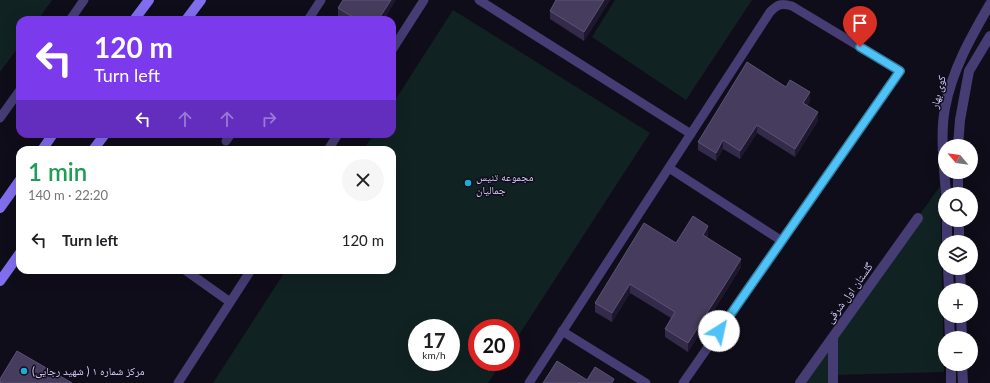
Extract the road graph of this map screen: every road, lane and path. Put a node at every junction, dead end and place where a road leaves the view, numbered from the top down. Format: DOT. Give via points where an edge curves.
graph roads {
  1 [pos="84,0"];
  2 [pos="149,0"];
  3 [pos="201,0"];
  4 [pos="321,0"];
  5 [pos="424,0"];
  6 [pos="479,0"];
  7 [pos="990,4"];
  8 [pos="73,16"];
  9 [pos="137,16"];
  10 [pos="189,16"];
  11 [pos="311,16"];
  12 [pos="990,36"];
  13 [pos="396,44"];
  14 [pos="16,96"];
  15 [pos="0,118"];
  16 [pos="691,134"];
  17 [pos="959,139"];
  18 [pos="669,168"];
  19 [pos="16,186"];
  20 [pos="946,187"];
  21 [pos="0,208"];
  22 [pos="918,218"];
  23 [pos="782,241"];
  24 [pos="16,259"];
  25 [pos="191,274"];
  26 [pos="248,274"];
  27 [pos="0,281"];
  28 [pos="230,302"];
  29 [pos="562,331"];
  30 [pos="833,337"];
  31 [pos="951,371"];
  32 [pos="962,371"];
  33 [pos="178,383"];
  34 [pos="529,383"];
  35 [pos="646,383"];
  36 [pos="683,383"];
  37 [pos="800,383"];
  38 [pos="833,383"];
  39 [pos="951,383"];
  40 [pos="963,383"];
  1 -- 8 [label="lane"];
  2 -- 9 [label="main road"];
  3 -- 10 [label="main road"];
  4 -- 11 [label="lane"];
  5 -- 13 [label="lane"];
  6 -- 16 [label="lane"];
  7 -- 20 [label="street, کوی بهار" via="958,65 945,109 943,135"];
  12 -- 17 [label="street" via="968,71"];
  14 -- 15 [label="lane"];
  16 -- 18 [label="lane"];
  16 -- 23 [label="lane" via="770,12 781,4 792,6 900,71"];
  18 -- 23 [label="lane"];
  18 -- 29 [label="lane"];
  19 -- 21 [label="main road"];
  22 -- 30 [label="street, گلستان اول شرقی"];
  23 -- 36 [label="lane"];
  24 -- 27 [label="main road"];
  25 -- 28 [label="lane"];
  26 -- 28 [label="lane"];
  28 -- 33 [label="lane"];
  29 -- 34 [label="lane"];
  29 -- 35 [label="lane"];
  30 -- 37 [label="street, گلستان اول شرقی"];
  30 -- 38 [label="street"];
  31 -- 39 [label="street"];
  32 -- 40 [label="street"];
}
